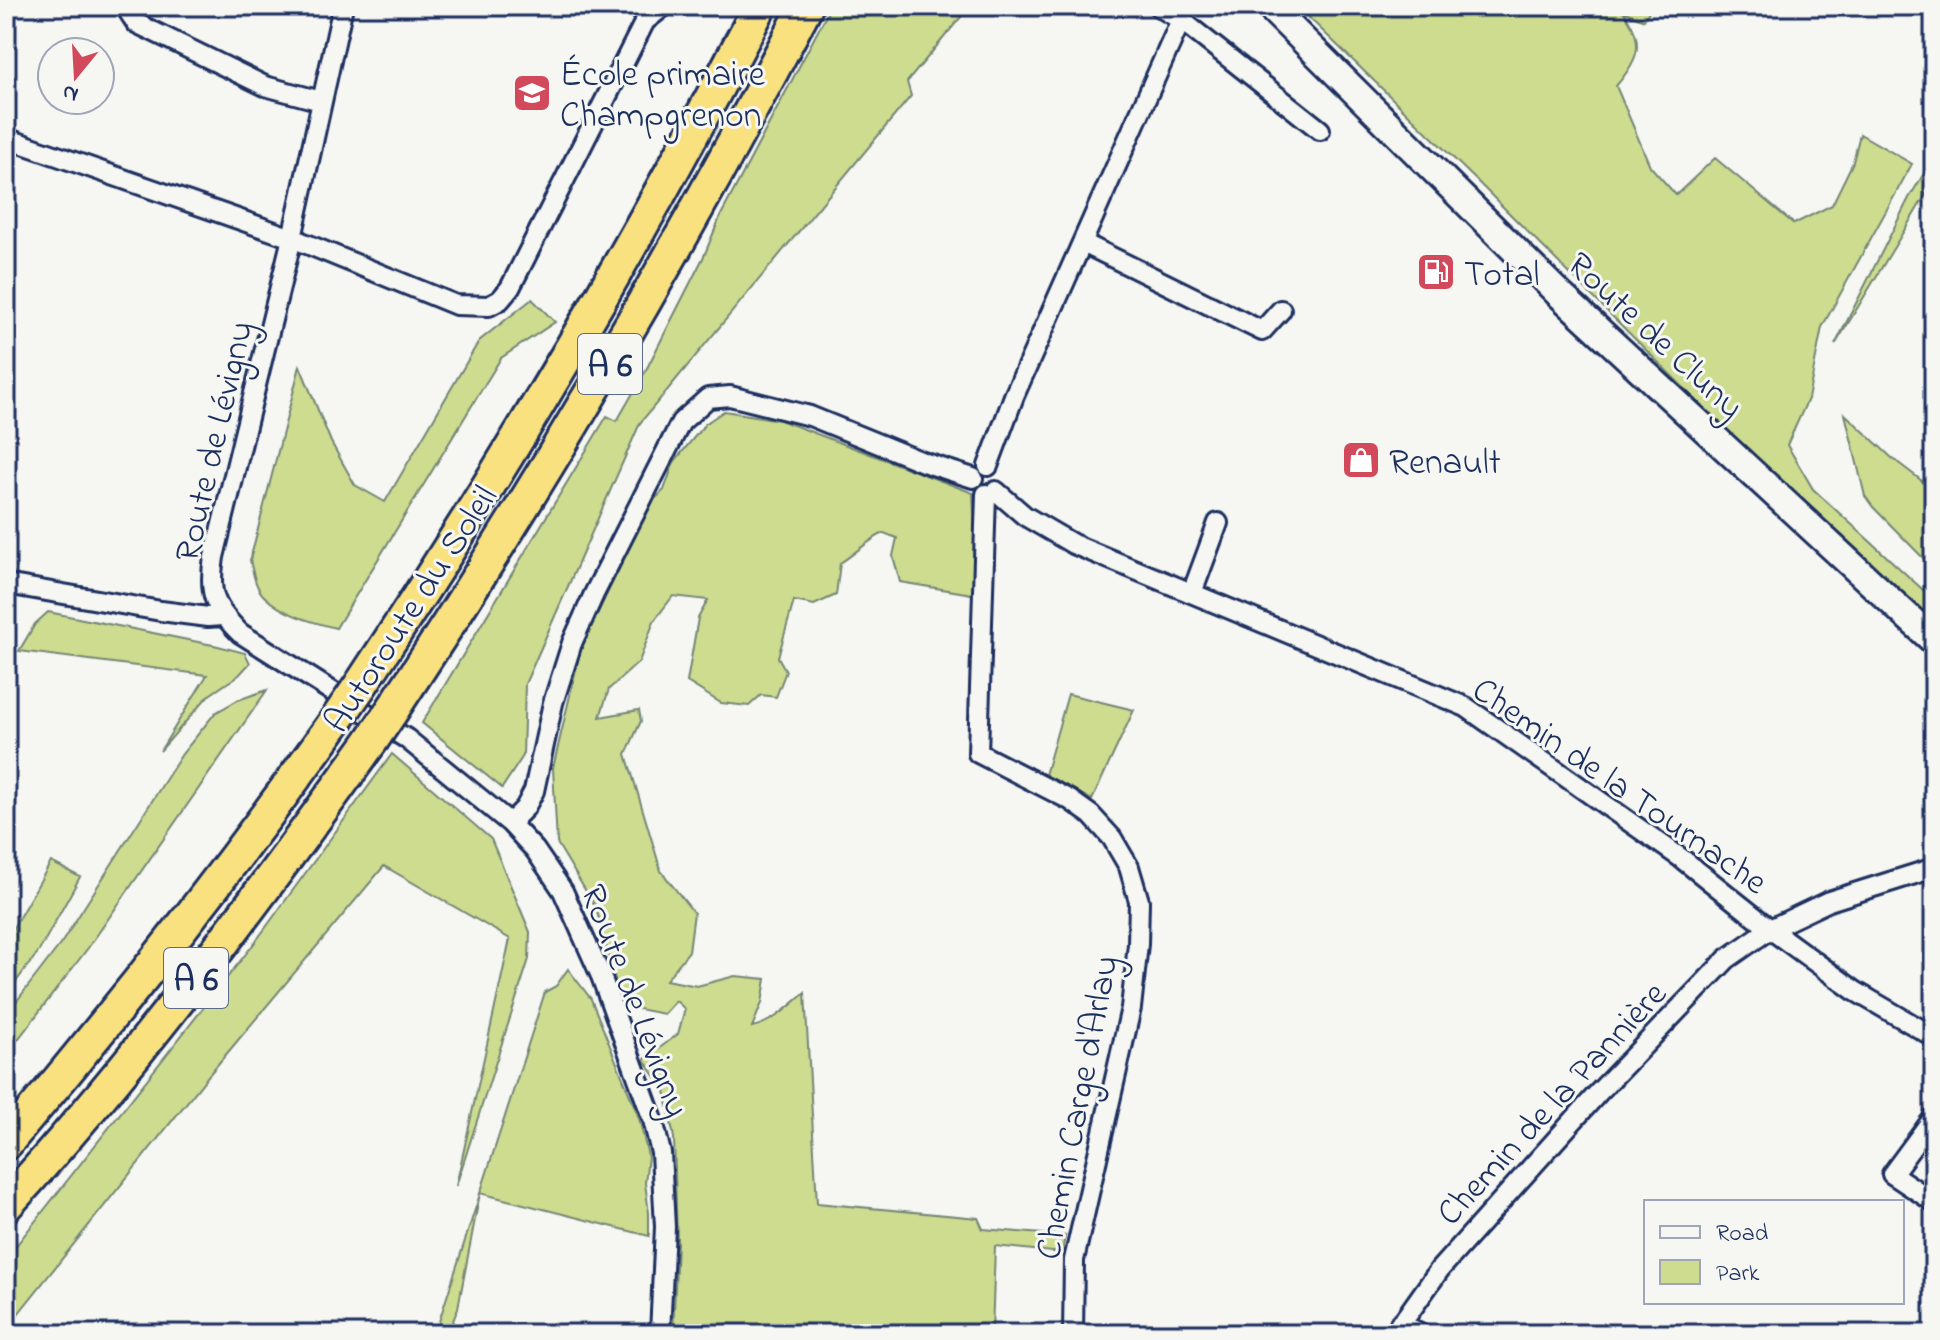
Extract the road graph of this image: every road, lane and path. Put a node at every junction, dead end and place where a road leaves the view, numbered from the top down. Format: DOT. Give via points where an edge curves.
graph roads {
  1 [pos="125,6"];
  2 [pos="343,6"];
  3 [pos="664,6"];
  4 [pos="760,6"];
  5 [pos="806,6"];
  6 [pos="1158,6"];
  7 [pos="1269,6"];
  8 [pos="1181,20"];
  9 [pos="321,101"];
  10 [pos="1320,130"];
  11 [pos="6,138"];
  12 [pos="292,238"];
  13 [pos="1083,243"];
  14 [pos="1281,310"];
  15 [pos="981,472"];
  16 [pos="991,492"];
  17 [pos="1218,523"];
  18 [pos="6,584"];
  19 [pos="1192,593"];
  20 [pos="222,616"];
  21 [pos="1934,641"];
  22 [pos="510,823"];
  23 [pos="1934,868"];
  24 [pos="1770,929"];
  25 [pos="1934,1037"];
  26 [pos="1934,1117"];
  27 [pos="6,1143"];
  28 [pos="1934,1202"];
  29 [pos="6,1205"];
  30 [pos="1397,1329"];
  31 [pos="660,1334"];
  32 [pos="1073,1334"];
  33 [pos="1422,1334"];
  1 -- 9 [label="street" via="136,23 265,86"];
  2 -- 9 [label="street, Route de Lévigny"];
  3 -- 12 [label="street" via="645,21 500,300 478,308 456,305"];
  4 -- 27 [label="highway, Autoroute du Soleil / A 6, bridge" via="646,218 438,569 240,854 161,958"];
  5 -- 29 [label="highway, Autoroute du Soleil / A 6, bridge" via="615,355 393,709 193,982"];
  6 -- 8 [label="street"];
  7 -- 21 [label="main road, Route de Cluny" via="1557,292"];
  8 -- 10 [label="street"];
  8 -- 13 [label="street"];
  9 -- 12 [label="street, Route de Lévigny"];
  11 -- 12 [label="street"];
  12 -- 20 [label="street, Route de Lévigny" via="214,557 212,588"];
  13 -- 14 [label="street" via="1262,331"];
  13 -- 15 [label="street"];
  15 -- 16 [label="street" via="1000,475"];
  15 -- 22 [label="street" via="923,462 810,416 730,396 708,398 681,422 594,594 553,703 534,791"];
  16 -- 19 [label="street, Chemin de la Tournache" via="1073,544"];
  16 -- 32 [label="street, Chemin Carge d'Arlay" via="978,753 1091,815 1129,867 1139,901 1131,1008 1074,1260"];
  17 -- 19 [label="street"];
  18 -- 20 [label="street"];
  19 -- 24 [label="street, Chemin de la Tournache" via="1466,707 1681,858"];
  20 -- 22 [label="street, Route de Lévigny" via="263,649 407,739"];
  22 -- 31 [label="street, Route de Lévigny" via="563,891 601,976 653,1120 661,1153 665,1227"];
  23 -- 24 [label="street, Chemin de la Pannière" via="1829,901"];
  24 -- 25 [label="street, Chemin de la Tournache" via="1855,991"];
  24 -- 30 [label="street, Chemin de la Pannière" via="1727,959 1598,1093 1440,1269"];
  26 -- 28 [label="street" via="1892,1174"];
  30 -- 33 [label="street"];
}
